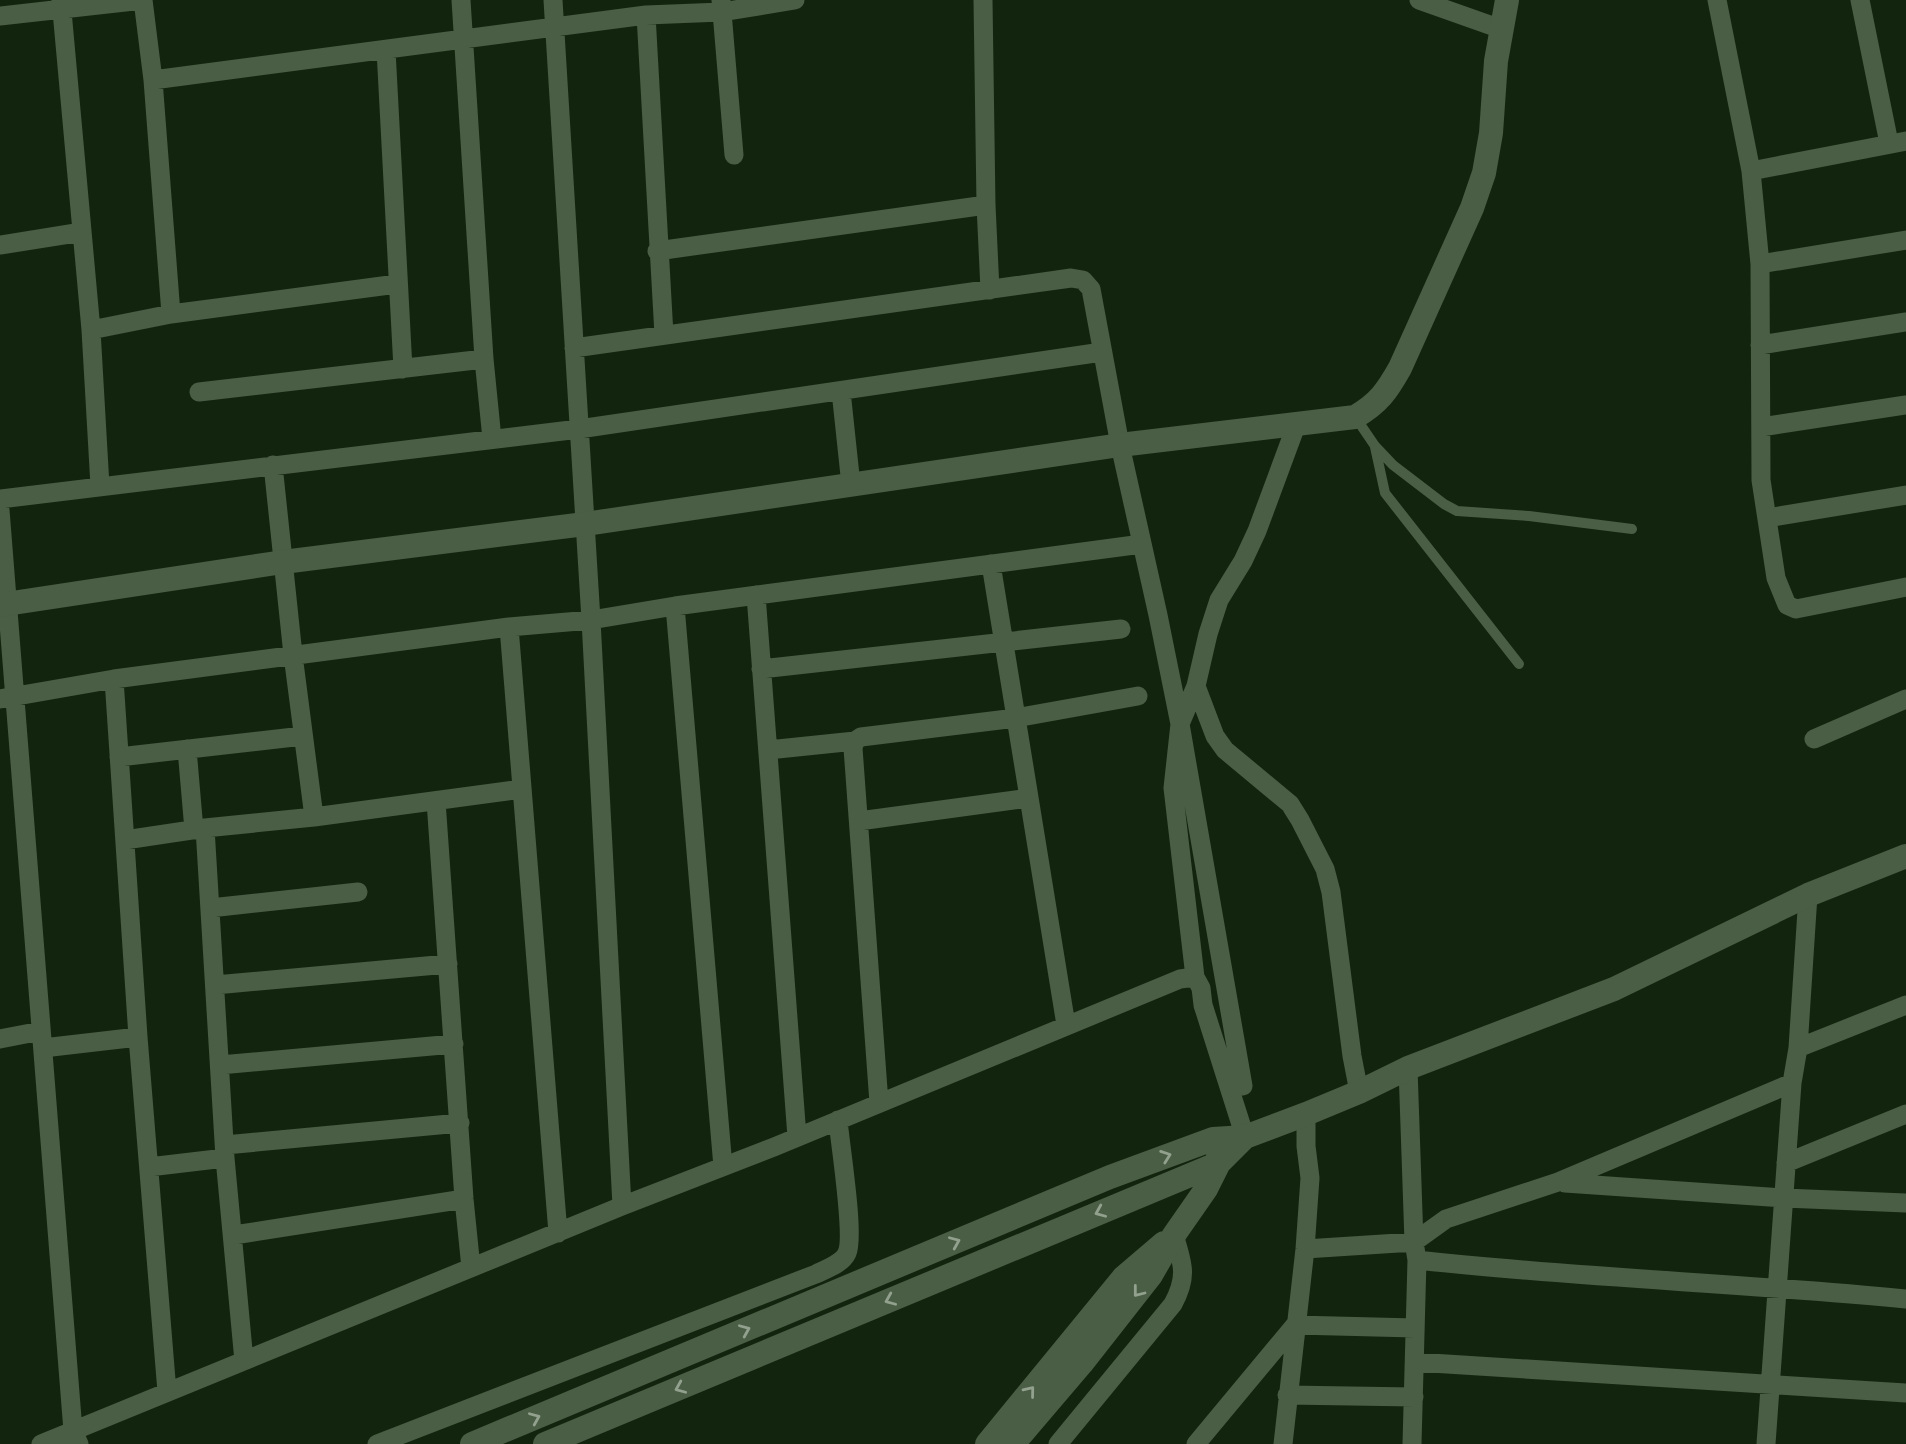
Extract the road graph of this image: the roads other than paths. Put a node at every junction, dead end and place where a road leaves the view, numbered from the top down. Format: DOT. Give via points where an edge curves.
graph roads {
  1 [pos="143,0"];
  2 [pos="461,0"];
  3 [pos="553,0"];
  4 [pos="795,0"];
  5 [pos="983,0"];
  6 [pos="1419,0"];
  7 [pos="1507,0"];
  8 [pos="1717,0"];
  9 [pos="1860,0"];
  10 [pos="62,4"];
  11 [pos="722,6"];
  12 [pos="646,15"];
  13 [pos="0,16"];
  14 [pos="555,29"];
  15 [pos="1502,29"];
  16 [pos="464,40"];
  17 [pos="386,50"];
  18 [pos="153,80"];
  19 [pos="1897,142"];
  20 [pos="734,155"];
  21 [pos="1751,171"];
  22 [pos="986,205"];
  23 [pos="82,232"];
  24 [pos="1906,240"];
  25 [pos="0,245"];
  26 [pos="657,251"];
  27 [pos="1760,264"];
  28 [pos="397,284"];
  29 [pos="990,289"];
  30 [pos="171,314"];
  31 [pos="1906,322"];
  32 [pos="91,330"];
  33 [pos="664,335"];
  34 [pos="1760,345"];
  35 [pos="574,348"];
  36 [pos="1102,352"];
  37 [pos="484,359"];
  38 [pos="403,369"];
  39 [pos="841,391"];
  40 [pos="199,392"];
  41 [pos="1906,405"];
  42 [pos="1355,417"];
  43 [pos="1297,422"];
  44 [pos="1761,428"];
  45 [pos="579,429"];
  46 [pos="492,439"];
  47 [pos="1120,445"];
  48 [pos="1375,446"];
  49 [pos="273,465"];
  50 [pos="851,485"];
  51 [pos="100,486"];
  52 [pos="1906,495"];
  53 [pos="0,499"];
  54 [pos="0,510"];
  55 [pos="1767,517"];
  56 [pos="585,524"];
  57 [pos="1632,529"];
  58 [pos="1143,544"];
  59 [pos="283,562"];
  60 [pos="991,564"];
  61 [pos="1906,587"];
  62 [pos="756,595"];
  63 [pos="3,604"];
  64 [pos="675,606"];
  65 [pos="591,620"];
  66 [pos="509,627"];
  67 [pos="1121,628"];
  68 [pos="1003,640"];
  69 [pos="293,655"];
  70 [pos="1519,664"];
  71 [pos="761,669"];
  72 [pos="114,679"];
  73 [pos="1196,686"];
  74 [pos="1138,696"];
  75 [pos="8,698"];
  76 [pos="1906,699"];
  77 [pos="1016,718"];
  78 [pos="1180,724"];
  79 [pos="303,736"];
  80 [pos="1814,738"];
  81 [pos="855,741"];
  82 [pos="187,750"];
  83 [pos="768,750"];
  84 [pos="119,757"];
  85 [pos="522,789"];
  86 [pos="1029,799"];
  87 [pos="436,800"];
  88 [pos="314,817"];
  89 [pos="859,821"];
  90 [pos="200,829"];
  91 [pos="125,840"];
  92 [pos="1906,856"];
  93 [pos="358,892"];
  94 [pos="1808,895"];
  95 [pos="210,908"];
  96 [pos="448,964"];
  97 [pos="1195,977"];
  98 [pos="215,985"];
  99 [pos="1906,1006"];
  100 [pos="1066,1025"];
  101 [pos="138,1037"];
  102 [pos="0,1039"];
  103 [pos="42,1039"];
  104 [pos="454,1044"];
  105 [pos="1798,1048"];
  106 [pos="220,1065"];
  107 [pos="1408,1068"];
  108 [pos="1792,1083"];
  109 [pos="1243,1086"];
  110 [pos="1359,1092"];
  111 [pos="879,1103"];
  112 [pos="1306,1114"];
  113 [pos="1906,1114"];
  114 [pos="838,1120"];
  115 [pos="460,1123"];
  116 [pos="797,1137"];
  117 [pos="1245,1137"];
  118 [pos="1213,1139"];
  119 [pos="225,1152"];
  120 [pos="1219,1163"];
  121 [pos="1786,1163"];
  122 [pos="149,1167"];
  123 [pos="723,1167"];
  124 [pos="1559,1182"];
  125 [pos="1784,1198"];
  126 [pos="464,1199"];
  127 [pos="1906,1202"];
  128 [pos="622,1206"];
  129 [pos="558,1233"];
  130 [pos="234,1235"];
  131 [pos="1174,1235"];
  132 [pos="1305,1249"];
  133 [pos="1415,1251"];
  134 [pos="847,1253"];
  135 [pos="471,1268"];
  136 [pos="861,1281"];
  137 [pos="1779,1287"];
  138 [pos="1906,1299"];
  139 [pos="1295,1325"];
  140 [pos="1415,1328"];
  141 [pos="244,1361"];
  142 [pos="1415,1362"];
  143 [pos="1771,1384"];
  144 [pos="167,1392"];
  145 [pos="1906,1393"];
  146 [pos="1287,1395"];
  147 [pos="1414,1397"];
  148 [pos="76,1437"];
  149 [pos="41,1444"];
  150 [pos="377,1444"];
  151 [pos="472,1444"];
  152 [pos="545,1444"];
  153 [pos="987,1444"];
  154 [pos="1013,1444"];
  155 [pos="1058,1444"];
  156 [pos="1196,1444"];
  157 [pos="1283,1444"];
  158 [pos="1412,1444"];
  159 [pos="1766,1444"];
  1 -- 10 [label="street"];
  1 -- 18 [label="street"];
  2 -- 16 [label="street"];
  3 -- 14 [label="street"];
  4 -- 11 [label="street"];
  5 -- 22 [label="street"];
  6 -- 15 [label="street"];
  7 -- 15 [label="street"];
  8 -- 21 [label="street"];
  9 -- 19 [label="street"];
  10 -- 13 [label="street"];
  10 -- 23 [label="street"];
  11 -- 12 [label="street"];
  11 -- 20 [label="street"];
  12 -- 14 [label="street"];
  12 -- 26 [label="street"];
  14 -- 16 [label="street"];
  14 -- 35 [label="street"];
  15 -- 42 [label="street" via="1491,134 1472,208 1388,389 1374,406"];
  16 -- 17 [label="street"];
  16 -- 37 [label="street"];
  17 -- 18 [label="street"];
  17 -- 28 [label="street"];
  18 -- 30 [label="street"];
  19 -- 21 [label="street"];
  21 -- 27 [label="street"];
  22 -- 26 [label="street"];
  22 -- 29 [label="street"];
  23 -- 25 [label="street"];
  23 -- 32 [label="street"];
  24 -- 27 [label="street"];
  26 -- 33 [label="street"];
  27 -- 34 [label="street"];
  28 -- 30 [label="street"];
  28 -- 38 [label="street"];
  29 -- 33 [label="street"];
  29 -- 36 [label="street" via="1083,280 1091,289"];
  30 -- 32 [label="street"];
  31 -- 34 [label="street"];
  32 -- 51 [label="street"];
  33 -- 35 [label="street"];
  34 -- 44 [label="street"];
  35 -- 45 [label="street"];
  36 -- 39 [label="street"];
  36 -- 47 [label="street"];
  37 -- 38 [label="street"];
  37 -- 46 [label="street"];
  38 -- 40 [label="street"];
  39 -- 45 [label="street"];
  39 -- 50 [label="street"];
  41 -- 44 [label="street"];
  42 -- 43 [label="street"];
  42 -- 48 [label="lane"];
  43 -- 47 [label="street"];
  43 -- 73 [label="street" via="1257,531 1219,600"];
  44 -- 55 [label="street"];
  45 -- 46 [label="street"];
  45 -- 56 [label="street"];
  46 -- 49 [label="street"];
  47 -- 50 [label="street"];
  47 -- 58 [label="street"];
  48 -- 57 [label="lane" via="1393,465 1457,511"];
  48 -- 70 [label="lane" via="1385,493"];
  49 -- 51 [label="street"];
  49 -- 59 [label="street"];
  50 -- 56 [label="street"];
  51 -- 53 [label="street"];
  52 -- 55 [label="street"];
  54 -- 63 [label="street"];
  55 -- 61 [label="street" via="1776,579 1787,605 1811,608"];
  56 -- 59 [label="street"];
  56 -- 65 [label="street"];
  58 -- 60 [label="street"];
  58 -- 78 [label="street"];
  59 -- 63 [label="street"];
  59 -- 69 [label="street"];
  60 -- 62 [label="street"];
  60 -- 68 [label="street"];
  62 -- 64 [label="street"];
  62 -- 71 [label="street"];
  63 -- 75 [label="street"];
  64 -- 65 [label="street"];
  64 -- 123 [label="street"];
  65 -- 66 [label="street"];
  65 -- 128 [label="street"];
  66 -- 69 [label="street"];
  66 -- 85 [label="street"];
  67 -- 68 [label="street"];
  68 -- 71 [label="street"];
  68 -- 77 [label="street"];
  69 -- 72 [label="street"];
  69 -- 79 [label="street"];
  71 -- 83 [label="street"];
  72 -- 75 [label="street"];
  72 -- 84 [label="street"];
  73 -- 78 [label="street"];
  73 -- 110 [label="street" via="1215,736 1290,804 1325,869"];
  74 -- 77 [label="street"];
  75 -- 103 [label="street"];
  76 -- 80 [label="street"];
  77 -- 81 [label="street"];
  77 -- 86 [label="street"];
  78 -- 97 [label="street" via="1173,788"];
  78 -- 109 [label="street"];
  79 -- 82 [label="street"];
  79 -- 88 [label="street"];
  81 -- 83 [label="street"];
  81 -- 89 [label="street"];
  82 -- 84 [label="street"];
  82 -- 90 [label="street"];
  83 -- 116 [label="street"];
  84 -- 91 [label="street"];
  85 -- 87 [label="street"];
  85 -- 129 [label="street"];
  86 -- 89 [label="street"];
  86 -- 100 [label="street"];
  87 -- 88 [label="street"];
  87 -- 96 [label="street"];
  88 -- 90 [label="street"];
  89 -- 111 [label="street"];
  90 -- 91 [label="street"];
  90 -- 95 [label="street"];
  91 -- 101 [label="street"];
  92 -- 94 [label="street"];
  93 -- 95 [label="street"];
  94 -- 105 [label="street"];
  94 -- 107 [label="street" via="1614,989"];
  95 -- 98 [label="street"];
  96 -- 98 [label="street"];
  96 -- 104 [label="street"];
  97 -- 100 [label="street"];
  97 -- 117 [label="street"];
  98 -- 106 [label="street"];
  99 -- 105 [label="street"];
  100 -- 111 [label="street"];
  101 -- 103 [label="street"];
  101 -- 122 [label="street"];
  102 -- 103 [label="street"];
  103 -- 148 [label="street"];
  104 -- 106 [label="street"];
  104 -- 115 [label="street"];
  105 -- 108 [label="street"];
  106 -- 119 [label="street"];
  107 -- 110 [label="street"];
  107 -- 133 [label="street"];
  108 -- 121 [label="street"];
  108 -- 124 [label="street"];
  110 -- 112 [label="street"];
  111 -- 114 [label="street"];
  112 -- 117 [label="street"];
  112 -- 132 [label="street" via="1310,1178"];
  113 -- 121 [label="street"];
  114 -- 116 [label="street"];
  114 -- 134 [label="street" via="849,1223"];
  115 -- 119 [label="street"];
  115 -- 126 [label="street"];
  116 -- 123 [label="street"];
  117 -- 118 [label="street"];
  117 -- 120 [label="street"];
  118 -- 120 [label="street"];
  136 -- 118 [label="street, one-way"];
  119 -- 122 [label="street"];
  119 -- 130 [label="street"];
  120 -- 131 [label="street"];
  120 -- 152 [label="street, one-way"];
  121 -- 125 [label="street"];
  122 -- 144 [label="street"];
  123 -- 128 [label="street"];
  124 -- 125 [label="street"];
  124 -- 133 [label="street" via="1446,1219"];
  125 -- 127 [label="street"];
  125 -- 137 [label="street"];
  126 -- 130 [label="street"];
  126 -- 135 [label="street"];
  128 -- 129 [label="street"];
  129 -- 135 [label="street"];
  130 -- 141 [label="street"];
  153 -- 131 [label="street, one-way" via="1123,1278"];
  131 -- 154 [label="street, one-way" via="1151,1275"];
  131 -- 155 [label="street" via="1184,1265 1181,1289"];
  132 -- 133 [label="street"];
  132 -- 139 [label="street"];
  133 -- 137 [label="street" via="1517,1271"];
  133 -- 140 [label="street"];
  134 -- 136 [label="street"];
  134 -- 150 [label="street" via="816,1274"];
  135 -- 141 [label="street"];
  151 -- 136 [label="street, one-way"];
  137 -- 138 [label="street"];
  137 -- 143 [label="street"];
  139 -- 140 [label="street"];
  139 -- 146 [label="street"];
  139 -- 156 [label="street"];
  140 -- 142 [label="street"];
  141 -- 144 [label="street"];
  142 -- 143 [label="street"];
  142 -- 147 [label="street"];
  143 -- 145 [label="street"];
  143 -- 159 [label="street"];
  144 -- 148 [label="street"];
  146 -- 147 [label="street"];
  146 -- 157 [label="street"];
  147 -- 158 [label="street"];
  148 -- 149 [label="street"];
}
